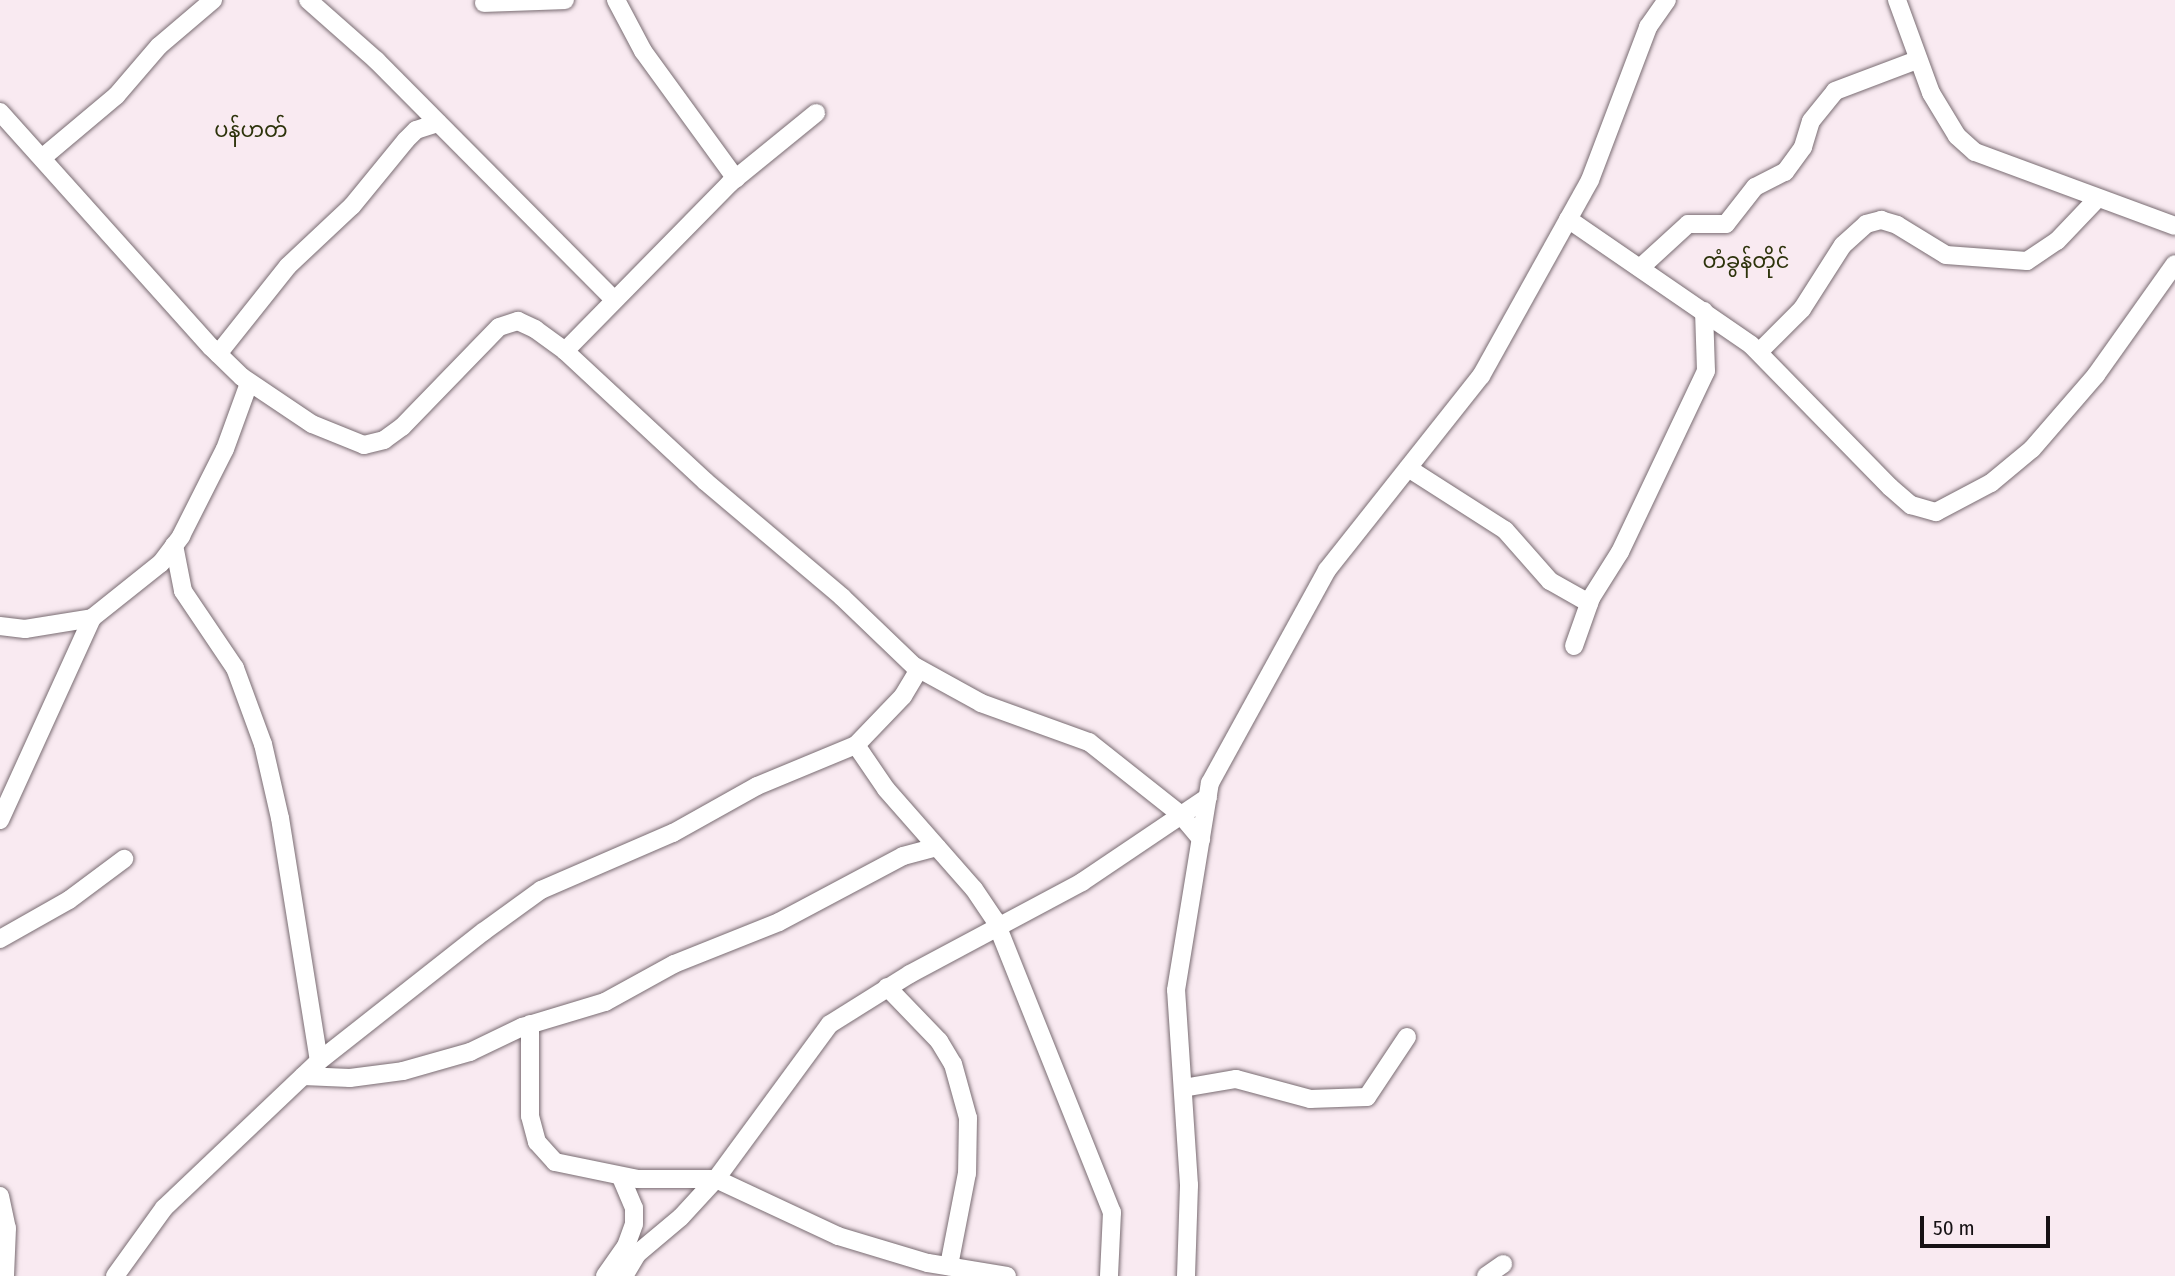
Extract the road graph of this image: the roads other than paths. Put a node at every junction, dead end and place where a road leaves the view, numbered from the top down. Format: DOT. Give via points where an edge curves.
graph roads {
  1 [pos="213,0"];
  2 [pos="308,0"];
  3 [pos="565,0"];
  4 [pos="616,0"];
  5 [pos="1667,0"];
  6 [pos="1897,0"];
  7 [pos="484,3"];
  8 [pos="1917,60"];
  9 [pos="0,112"];
  10 [pos="816,113"];
  11 [pos="438,123"];
  12 [pos="43,158"];
  13 [pos="736,179"];
  14 [pos="2097,198"];
  15 [pos="1568,219"];
  16 [pos="2175,226"];
  17 [pos="2175,264"];
  18 [pos="1640,268"];
  19 [pos="613,299"];
  20 [pos="1704,311"];
  21 [pos="565,351"];
  22 [pos="1759,352"];
  23 [pos="218,354"];
  24 [pos="249,383"];
  25 [pos="1408,468"];
  26 [pos="174,545"];
  27 [pos="1589,603"];
  28 [pos="92,618"];
  29 [pos="0,626"];
  30 [pos="1574,646"];
  31 [pos="919,670"];
  32 [pos="856,745"];
  33 [pos="1208,797"];
  34 [pos="1180,814"];
  35 [pos="0,820"];
  36 [pos="1201,839"];
  37 [pos="937,847"];
  38 [pos="124,859"];
  39 [pos="998,929"];
  40 [pos="0,939"];
  41 [pos="887,987"];
  42 [pos="530,1024"];
  43 [pos="1407,1038"];
  44 [pos="319,1061"];
  45 [pos="303,1076"];
  46 [pos="1183,1088"];
  47 [pos="621,1177"];
  48 [pos="716,1179"];
  49 [pos="0,1196"];
  50 [pos="1503,1264"];
  51 [pos="949,1266"];
  52 [pos="5,1276"];
  53 [pos="115,1276"];
  54 [pos="605,1276"];
  55 [pos="624,1276"];
  56 [pos="1007,1276"];
  57 [pos="1109,1276"];
  58 [pos="1186,1276"];
  59 [pos="1486,1276"];
  1 -- 12 [label="street" via="159,46 116,96"];
  2 -- 11 [label="street"];
  3 -- 7 [label="street"];
  4 -- 13 [label="street" via="651,62"];
  5 -- 15 [label="street" via="1648,27 1590,180"];
  6 -- 8 [label="street"];
  8 -- 14 [label="street" via="1945,118 1975,152"];
  8 -- 18 [label="street" via="1835,91 1811,121 1802,147 1785,173 1755,187 1726,224 1688,224"];
  9 -- 12 [label="street"];
  10 -- 13 [label="street"];
  11 -- 19 [label="street"];
  11 -- 23 [label="street" via="406,140 352,206 288,266"];
  12 -- 23 [label="street"];
  13 -- 19 [label="street"];
  14 -- 16 [label="street"];
  14 -- 22 [label="street" via="2057,241 2026,261 1946,255 1897,225 1881,220 1866,224 1843,245 1802,309"];
  15 -- 18 [label="street"];
  15 -- 25 [label="street" via="1481,376"];
  17 -- 22 [label="street" via="2096,375 2032,449 1991,483 1936,513 1911,505 1890,486"];
  18 -- 20 [label="street"];
  19 -- 21 [label="street"];
  20 -- 22 [label="street"];
  20 -- 27 [label="street" via="1706,370 1620,552"];
  21 -- 24 [label="street" via="518,321 499,327 402,428 364,445 312,424"];
  21 -- 31 [label="street"];
  23 -- 24 [label="street"];
  24 -- 26 [label="street" via="225,449"];
  25 -- 27 [label="street" via="1505,530 1550,581"];
  25 -- 33 [label="street" via="1327,570 1210,783"];
  26 -- 28 [label="street" via="139,583"];
  26 -- 44 [label="street" via="183,591 234,668 263,744"];
  27 -- 30 [label="street"];
  28 -- 29 [label="street" via="25,629"];
  28 -- 35 [label="street"];
  31 -- 32 [label="street" via="903,696"];
  31 -- 34 [label="street" via="981,703 1089,742 1125,766"];
  32 -- 37 [label="street" via="886,789"];
  32 -- 44 [label="street" via="757,786 673,833 541,890"];
  33 -- 34 [label="street"];
  33 -- 36 [label="street"];
  34 -- 36 [label="street"];
  34 -- 39 [label="street" via="1082,881"];
  36 -- 46 [label="street" via="1176,990"];
  37 -- 39 [label="street" via="974,890"];
  37 -- 42 [label="street" via="903,856 779,922 686,959 604,1002"];
  38 -- 40 [label="street" via="69,900"];
  39 -- 41 [label="street"];
  39 -- 57 [label="street" via="1112,1212"];
  41 -- 48 [label="street" via="830,1024"];
  41 -- 51 [label="street" via="939,1041 953,1064 968,1118 967,1173"];
  42 -- 45 [label="street" via="470,1052 402,1071 350,1078"];
  42 -- 47 [label="street" via="530,1116 537,1142 555,1162 572,1168 593,1166"];
  43 -- 46 [label="street" via="1367,1097 1310,1099 1236,1079"];
  44 -- 45 [label="street"];
  45 -- 53 [label="street" via="164,1208"];
  46 -- 58 [label="street" via="1189,1185"];
  47 -- 48 [label="street"];
  47 -- 54 [label="street" via="634,1208 634,1224 626,1246"];
  48 -- 51 [label="street" via="838,1236"];
  48 -- 55 [label="street" via="637,1254"];
  49 -- 52 [label="street" via="7,1228"];
  50 -- 59 [label="street"];
  51 -- 56 [label="street"];
}
